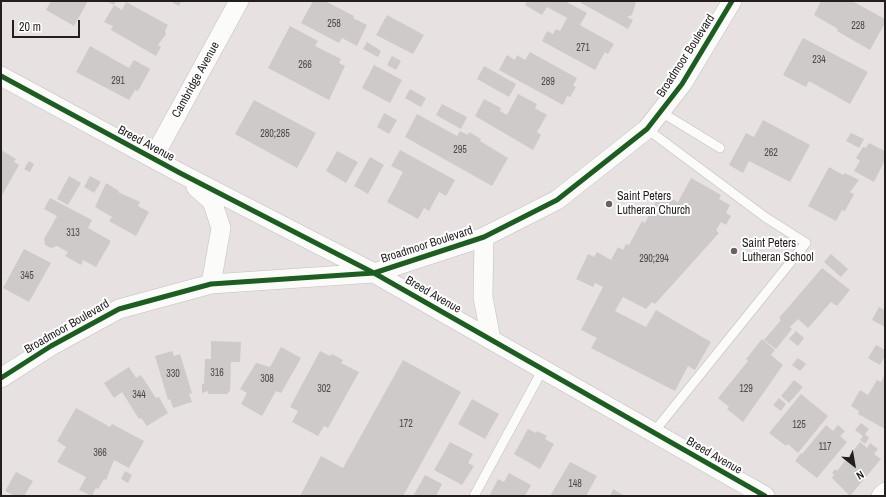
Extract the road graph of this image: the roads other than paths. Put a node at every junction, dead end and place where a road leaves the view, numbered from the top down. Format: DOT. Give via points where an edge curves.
graph roads {
  1 [pos="239,1"];
  2 [pos="732,1"];
  3 [pos="1,76"];
  4 [pos="660,112"];
  5 [pos="647,129"];
  6 [pos="720,148"];
  7 [pos="153,158"];
  8 [pos="180,173"];
  9 [pos="484,237"];
  10 [pos="374,273"];
  11 [pos="210,284"];
  12 [pos="491,340"];
  13 [pos="543,369"];
  14 [pos="1,378"];
  15 [pos="654,433"];
  16 [pos="885,492"];
  17 [pos="474,496"];
  18 [pos="765,496"];
  19 [pos="881,496"];
  1 -- 7 [label="street, Cambridge Avenue"];
  2 -- 4 [label="street, Broadmoor Boulevard" via="682,84"];
  3 -- 7 [label="street, Breed Avenue"];
  4 -- 5 [label="street, Broadmoor Boulevard"];
  4 -- 6 [label="lane"];
  5 -- 9 [label="street, Broadmoor Boulevard" via="557,200"];
  5 -- 15 [label="lane" via="765,217 806,243"];
  7 -- 8 [label="street, Breed Avenue"];
  8 -- 10 [label="street, Breed Avenue"];
  8 -- 11 [label="street, Breed Avenue" via="212,201 221,228"];
  9 -- 10 [label="street, Broadmoor Boulevard"];
  9 -- 12 [label="street" via="483,297"];
  10 -- 11 [label="street, Broadmoor Boulevard"];
  10 -- 12 [label="street, Breed Avenue"];
  11 -- 14 [label="street, Broadmoor Boulevard" via="119,309 50,346"];
  12 -- 13 [label="street, Breed Avenue"];
  13 -- 15 [label="street, Breed Avenue"];
  13 -- 17 [label="lane"];
  15 -- 18 [label="street, Breed Avenue"];
  16 -- 19 [label="street"];
}
